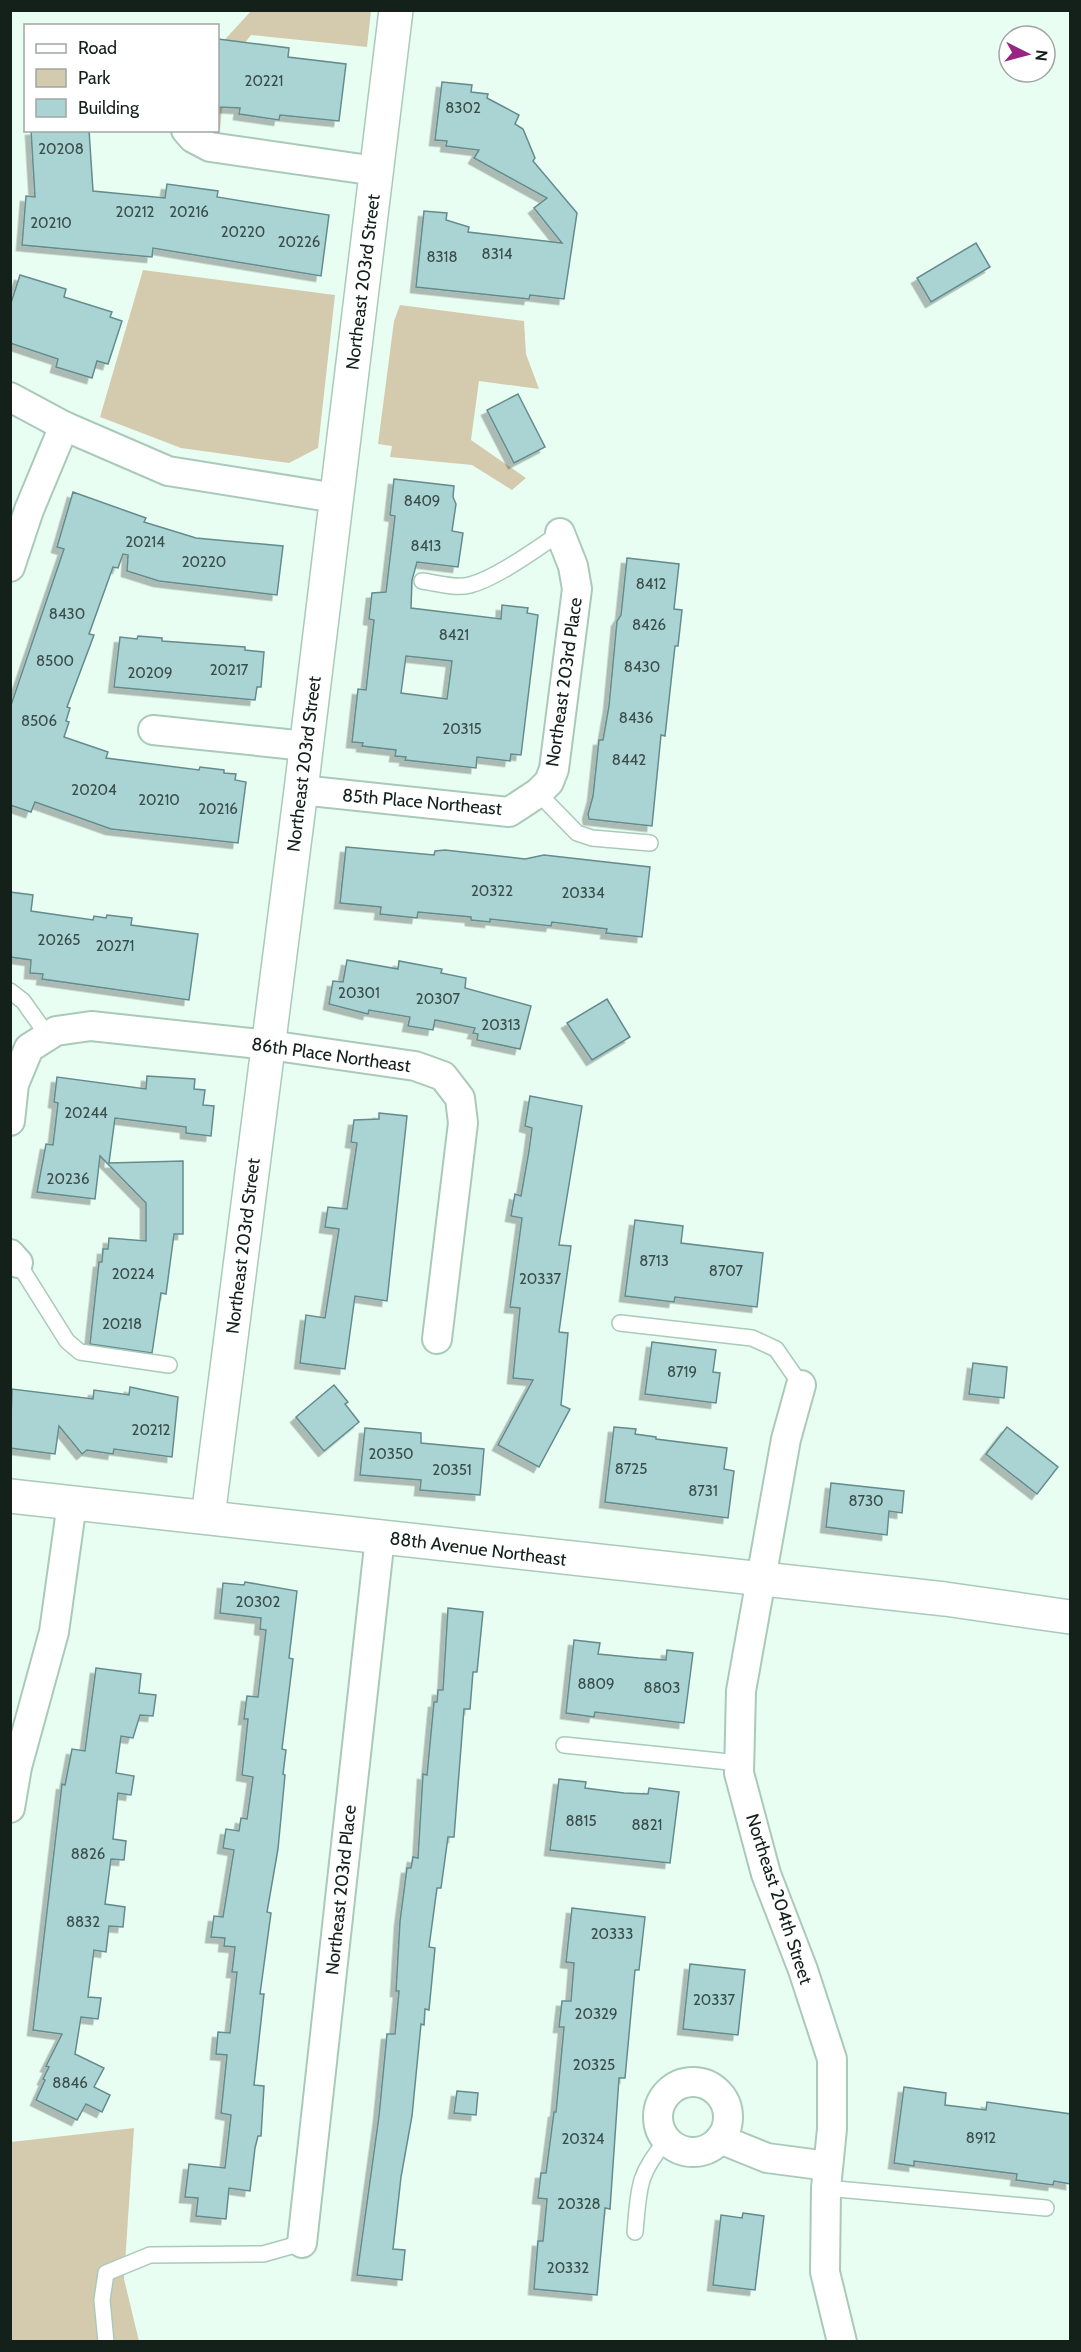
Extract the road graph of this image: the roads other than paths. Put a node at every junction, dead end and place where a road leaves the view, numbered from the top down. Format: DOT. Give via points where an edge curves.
graph roads {
  1 [pos="396,10"];
  2 [pos="188,132"];
  3 [pos="376,171"];
  4 [pos="10,397"];
  5 [pos="64,426"];
  6 [pos="336,498"];
  7 [pos="560,533"];
  8 [pos="10,567"];
  9 [pos="422,581"];
  10 [pos="153,730"];
  11 [pos="306,746"];
  12 [pos="301,790"];
  13 [pos="538,794"];
  14 [pos="650,843"];
  15 [pos="10,991"];
  16 [pos="48,1036"];
  17 [pos="269,1045"];
  18 [pos="10,1121"];
  19 [pos="14,1258"];
  20 [pos="620,1323"];
  21 [pos="437,1339"];
  22 [pos="169,1365"];
  23 [pos="801,1385"];
  24 [pos="10,1496"];
  25 [pos="72,1503"];
  26 [pos="208,1517"];
  27 [pos="380,1537"];
  28 [pos="761,1580"];
  29 [pos="1071,1617"];
  30 [pos="564,1745"];
  31 [pos="739,1763"];
  32 [pos="10,1808"];
  33 [pos="720,2139"];
  34 [pos="666,2141"];
  35 [pos="827,2177"];
  36 [pos="1046,2208"];
  37 [pos="635,2232"];
  38 [pos="302,2243"];
  39 [pos="106,2342"];
  40 [pos="842,2342"];
  1 -- 3 [label="street, Northeast 203rd Street"];
  2 -- 3 [label="street" via="210,147"];
  3 -- 6 [label="street, Northeast 203rd Street"];
  4 -- 5 [label="street"];
  5 -- 6 [label="street" via="168,471"];
  5 -- 8 [label="street"];
  6 -- 11 [label="street, Northeast 203rd Street"];
  7 -- 9 [label="lane" via="470,585"];
  7 -- 13 [label="street, Northeast 203rd Place" via="578,589 554,769"];
  10 -- 11 [label="street"];
  11 -- 12 [label="street, Northeast 203rd Street"];
  12 -- 13 [label="street, 85th Place Northeast" via="501,812 508,812"];
  12 -- 17 [label="street, Northeast 203rd Street"];
  13 -- 14 [label="lane" via="577,833"];
  15 -- 16 [label="lane" via="23,1001"];
  16 -- 17 [label="street, 86th Place Northeast" via="91,1026"];
  16 -- 18 [label="street, 86th Place Northeast" via="29,1048 14,1084"];
  17 -- 21 [label="street, 86th Place Northeast" via="415,1066 442,1076 460,1098 463,1123"];
  17 -- 26 [label="street, Northeast 203rd Street"];
  19 -- 22 [label="lane" via="67,1341 80,1352"];
  20 -- 23 [label="lane" via="752,1338 776,1349"];
  23 -- 28 [label="street, Northeast 204th Street" via="786,1439"];
  24 -- 25 [label="street, 88th Avenue Northeast"];
  25 -- 26 [label="street, 88th Avenue Northeast"];
  25 -- 32 [label="street" via="54,1632 17,1767"];
  26 -- 27 [label="street, 88th Avenue Northeast"];
  27 -- 28 [label="street, 88th Avenue Northeast"];
  27 -- 38 [label="street, Northeast 203rd Place"];
  28 -- 29 [label="street, 88th Avenue Northeast"];
  28 -- 31 [label="street, Northeast 204th Street" via="741,1691"];
  30 -- 31 [label="lane"];
  31 -- 35 [label="street, Northeast 204th Street" via="766,1874 832,2059"];
  33 -- 34 [label="street" via="705,2150 688,2152"];
  33 -- 34 [label="street" via="728,2119 723,2097 705,2083 694,2081 672,2087 659,2106 657,2118"];
  33 -- 35 [label="street"];
  34 -- 37 [label="lane" via="640,2179"];
  35 -- 36 [label="lane"];
  35 -- 40 [label="street, Northeast 204th Street" via="825,2272"];
  38 -- 39 [label="lane" via="263,2254 150,2255 106,2273 102,2300"];
}
